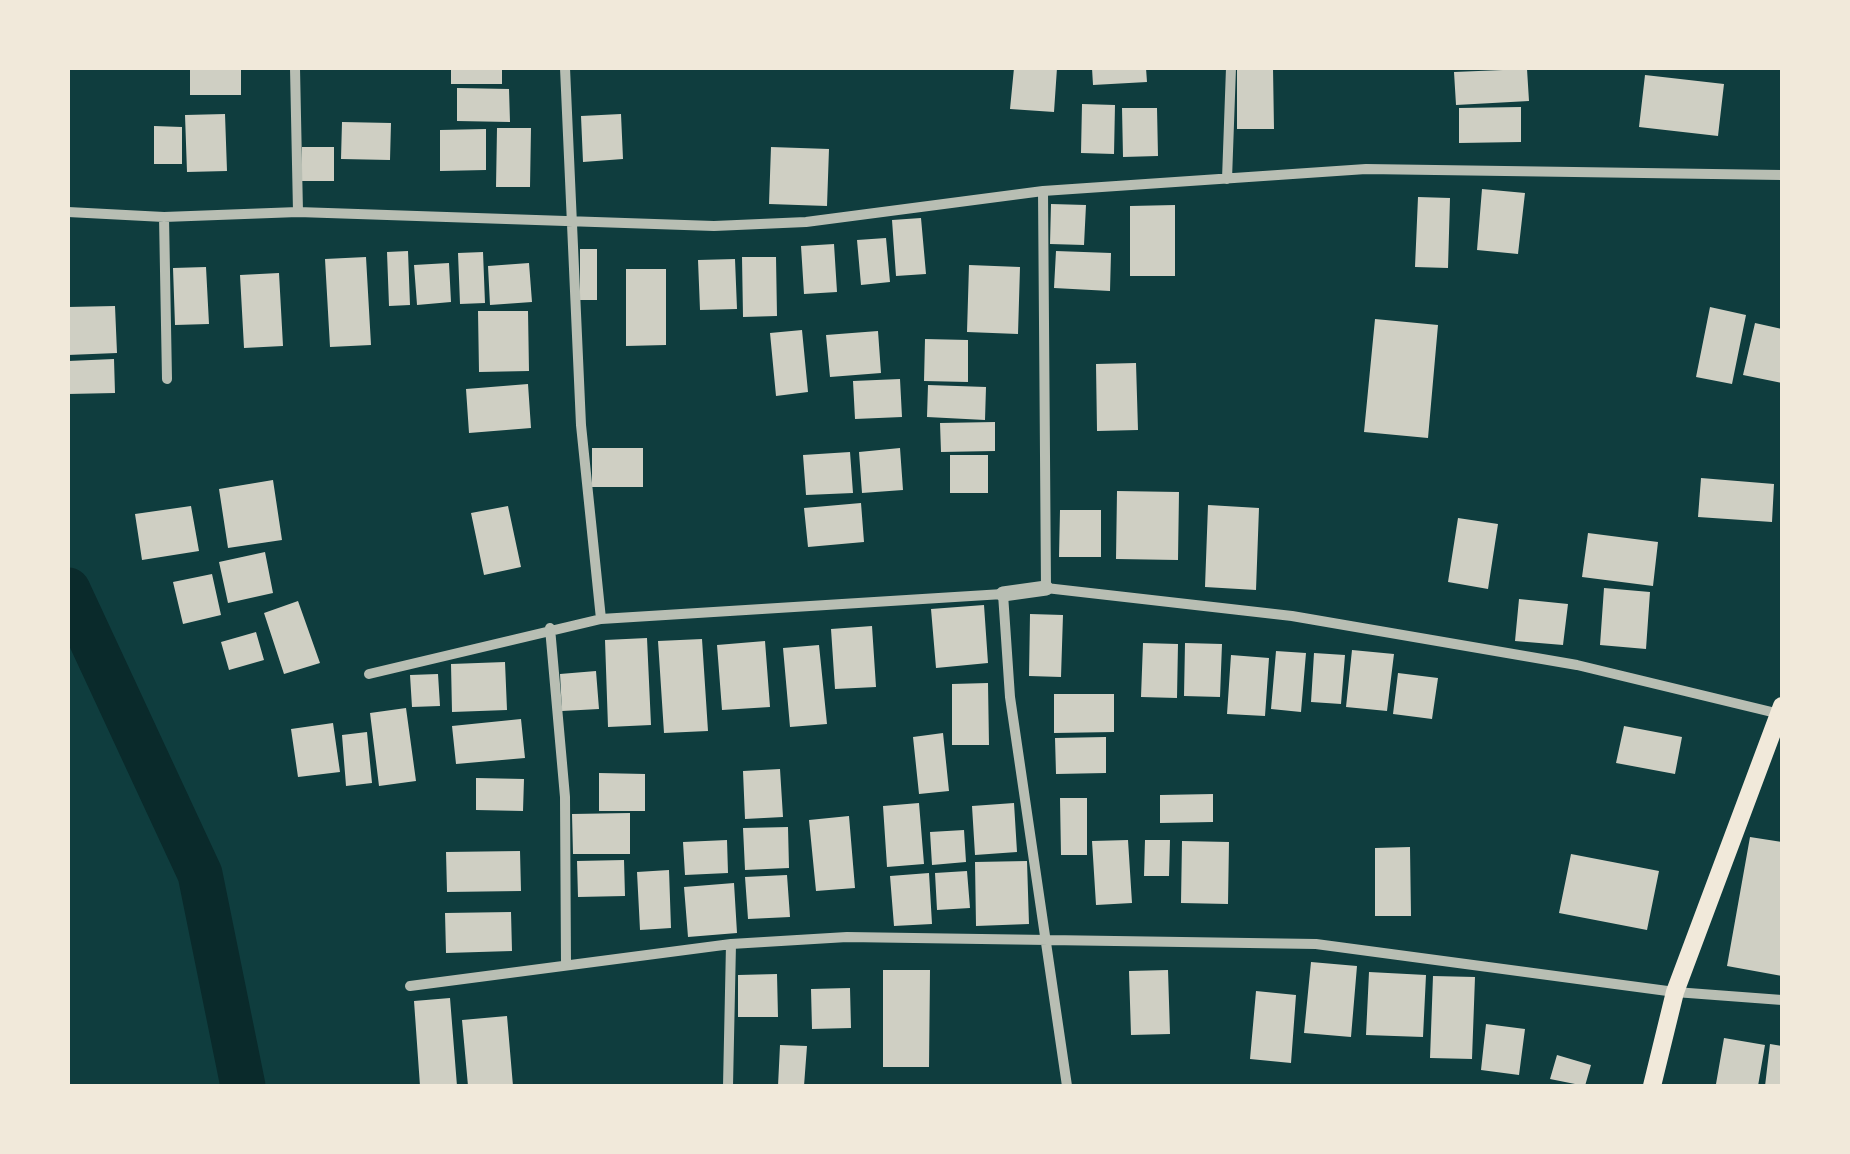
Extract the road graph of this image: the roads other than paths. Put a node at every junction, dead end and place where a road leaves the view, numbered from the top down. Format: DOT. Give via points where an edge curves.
graph roads {
  1 [pos="295,68"];
  2 [pos="565,68"];
  3 [pos="1232,68"];
  4 [pos="1782,175"];
  5 [pos="1227,179"];
  6 [pos="1043,191"];
  7 [pos="68,212"];
  8 [pos="298,212"];
  9 [pos="164,217"];
  10 [pos="574,224"];
  11 [pos="167,379"];
  12 [pos="1046,588"];
  13 [pos="1003,594"];
  14 [pos="602,619"];
  15 [pos="550,628"];
  16 [pos="368,674"];
  17 [pos="1781,710"];
  18 [pos="1047,940"];
  19 [pos="731,944"];
  20 [pos="566,964"];
  21 [pos="410,986"];
  22 [pos="1674,992"];
  23 [pos="1782,1000"];
  24 [pos="728,1086"];
  25 [pos="1066,1086"];
  26 [pos="1652,1086"];
  1 -- 8 [label="street"];
  2 -- 10 [label="street"];
  3 -- 5 [label="street"];
  4 -- 5 [label="street" via="1366,169"];
  5 -- 6 [label="street"];
  6 -- 10 [label="street" via="806,222"];
  6 -- 12 [label="street"];
  7 -- 9 [label="street"];
  8 -- 9 [label="street"];
  8 -- 10 [label="street"];
  9 -- 11 [label="street"];
  10 -- 14 [label="street" via="581,426"];
  12 -- 13 [label="street"];
  12 -- 17 [label="street" via="1292,616 1576,664"];
  13 -- 14 [label="street"];
  13 -- 18 [label="street" via="1010,697"];
  14 -- 15 [label="street"];
  15 -- 16 [label="street"];
  15 -- 20 [label="street" via="564,797"];
  17 -- 22 [label="main road"];
  18 -- 19 [label="street" via="847,936"];
  18 -- 22 [label="street" via="1316,944"];
  18 -- 25 [label="street"];
  19 -- 20 [label="street"];
  19 -- 24 [label="street"];
  20 -- 21 [label="street"];
  22 -- 23 [label="street"];
  22 -- 26 [label="main road"];
}
